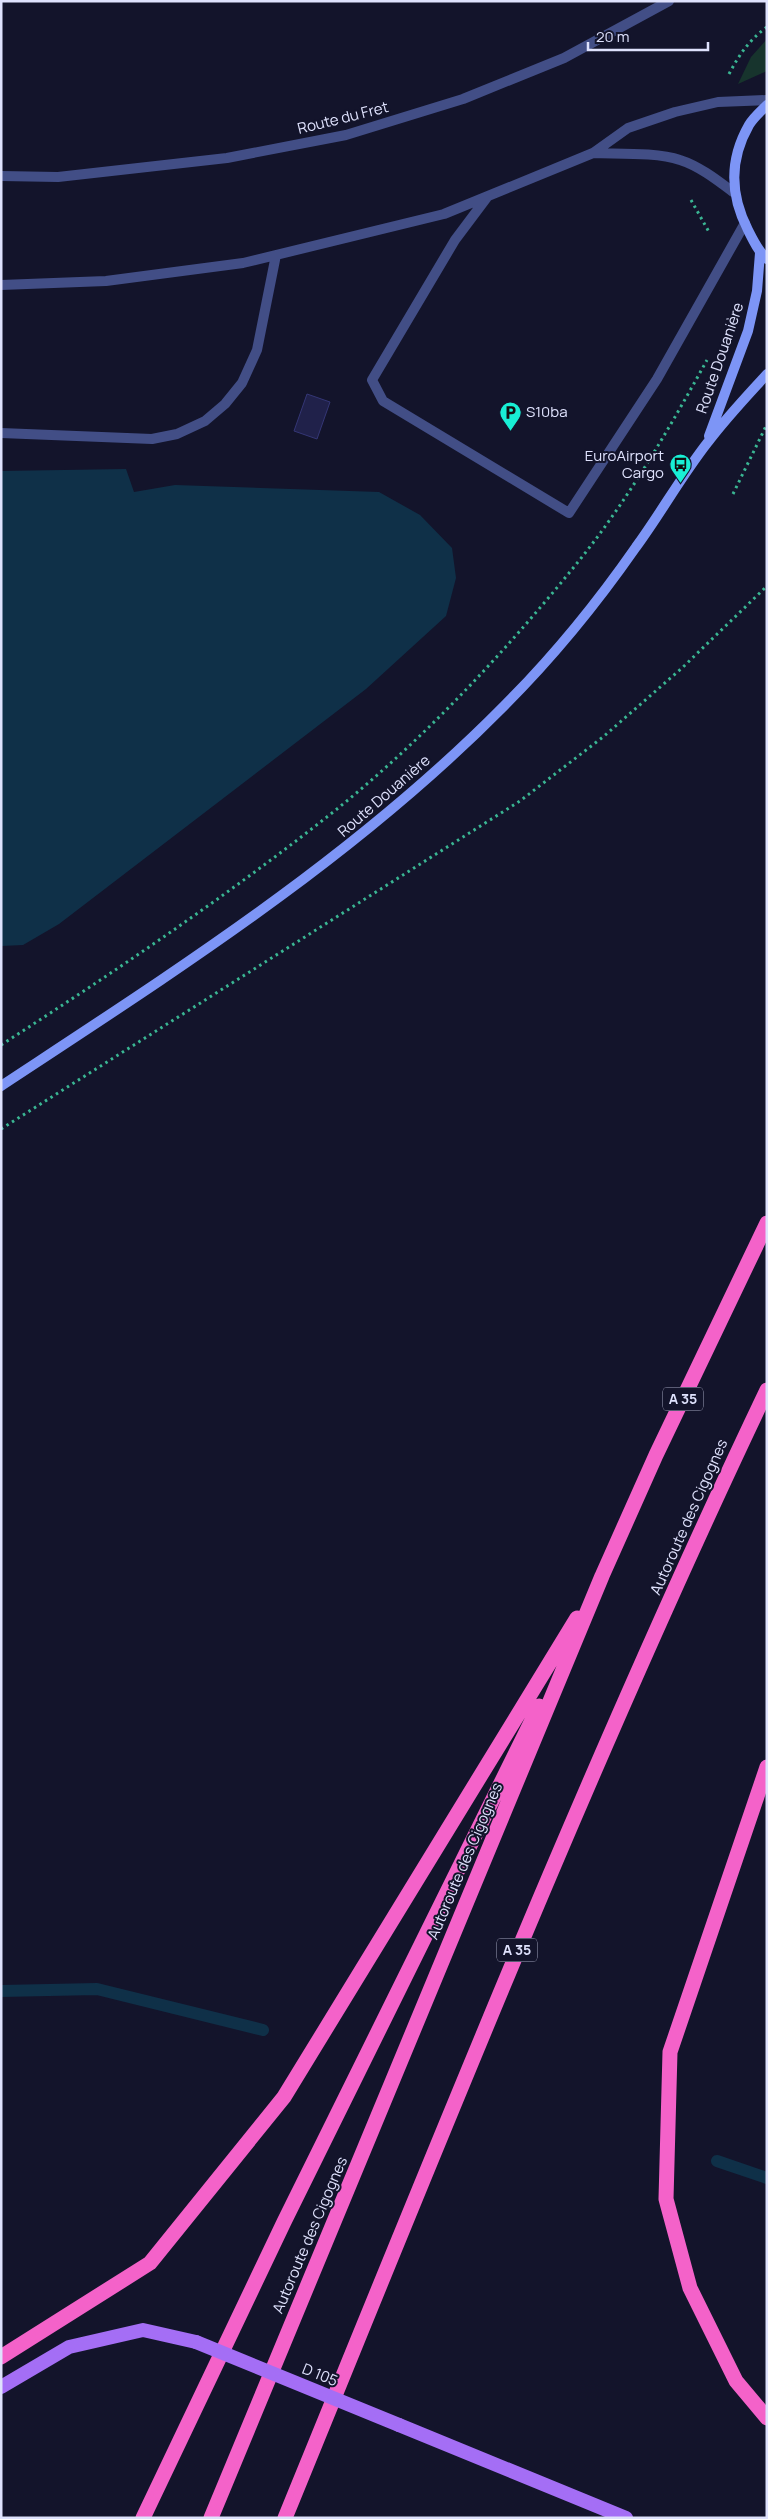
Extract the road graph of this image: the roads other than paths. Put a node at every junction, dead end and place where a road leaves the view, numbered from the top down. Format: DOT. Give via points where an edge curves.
graph roads {
  1 [pos="670,1"];
  2 [pos="767,100"];
  3 [pos="767,105"];
  4 [pos="594,153"];
  5 [pos="1,176"];
  6 [pos="734,192"];
  7 [pos="488,196"];
  8 [pos="745,223"];
  9 [pos="276,255"];
  10 [pos="763,256"];
  11 [pos="1,285"];
  12 [pos="767,374"];
  13 [pos="1,433"];
  14 [pos="707,443"];
  15 [pos="1,1086"];
  16 [pos="767,1223"];
  17 [pos="767,1390"];
  18 [pos="602,1576"];
  19 [pos="767,1767"];
  20 [pos="1,2357"];
  21 [pos="1,2387"];
  22 [pos="767,2418"];
  23 [pos="143,2518"];
  24 [pos="211,2518"];
  25 [pos="285,2518"];
  26 [pos="626,2518"];
  1 -- 5 [label="lane, Route du Fret" via="545,65 463,99 346,135 227,158 58,178"];
  2 -- 4 [label="lane" via="718,102 675,112 628,128"];
  3 -- 6 [label="main road" via="749,125 735,159"];
  4 -- 6 [label="lane" via="680,160"];
  4 -- 7 [label="lane"];
  6 -- 8 [label="main road"];
  7 -- 8 [label="lane" via="455,240 372,380 383,401 569,513 657,380"];
  7 -- 9 [label="lane" via="444,214"];
  8 -- 10 [label="main road"];
  9 -- 11 [label="lane" via="243,263 106,282"];
  9 -- 13 [label="lane" via="258,350 242,383 205,421 177,434 152,439"];
  10 -- 14 [label="main road, Route Douanière" via="748,331"];
  12 -- 14 [label="main road, Route Douanière"];
  14 -- 15 [label="main road, Route Douanière" via="634,550 579,621 505,705 398,806 221,941"];
  16 -- 18 [label="highway, Autoroute des Cigognes / A 35"];
  17 -- 25 [label="highway, Autoroute des Cigognes / A 35" via="724,1478 527,1926"];
  18 -- 20 [label="highway" via="284,2097 150,2263"];
  18 -- 23 [label="highway" via="284,2222"];
  18 -- 24 [label="highway, Autoroute des Cigognes / A 35"];
  19 -- 22 [label="highway" via="670,2052 666,2199 690,2288 736,2381"];
  21 -- 26 [label="main road, D 105, bridge" via="69,2347 143,2330 196,2342"];
}
